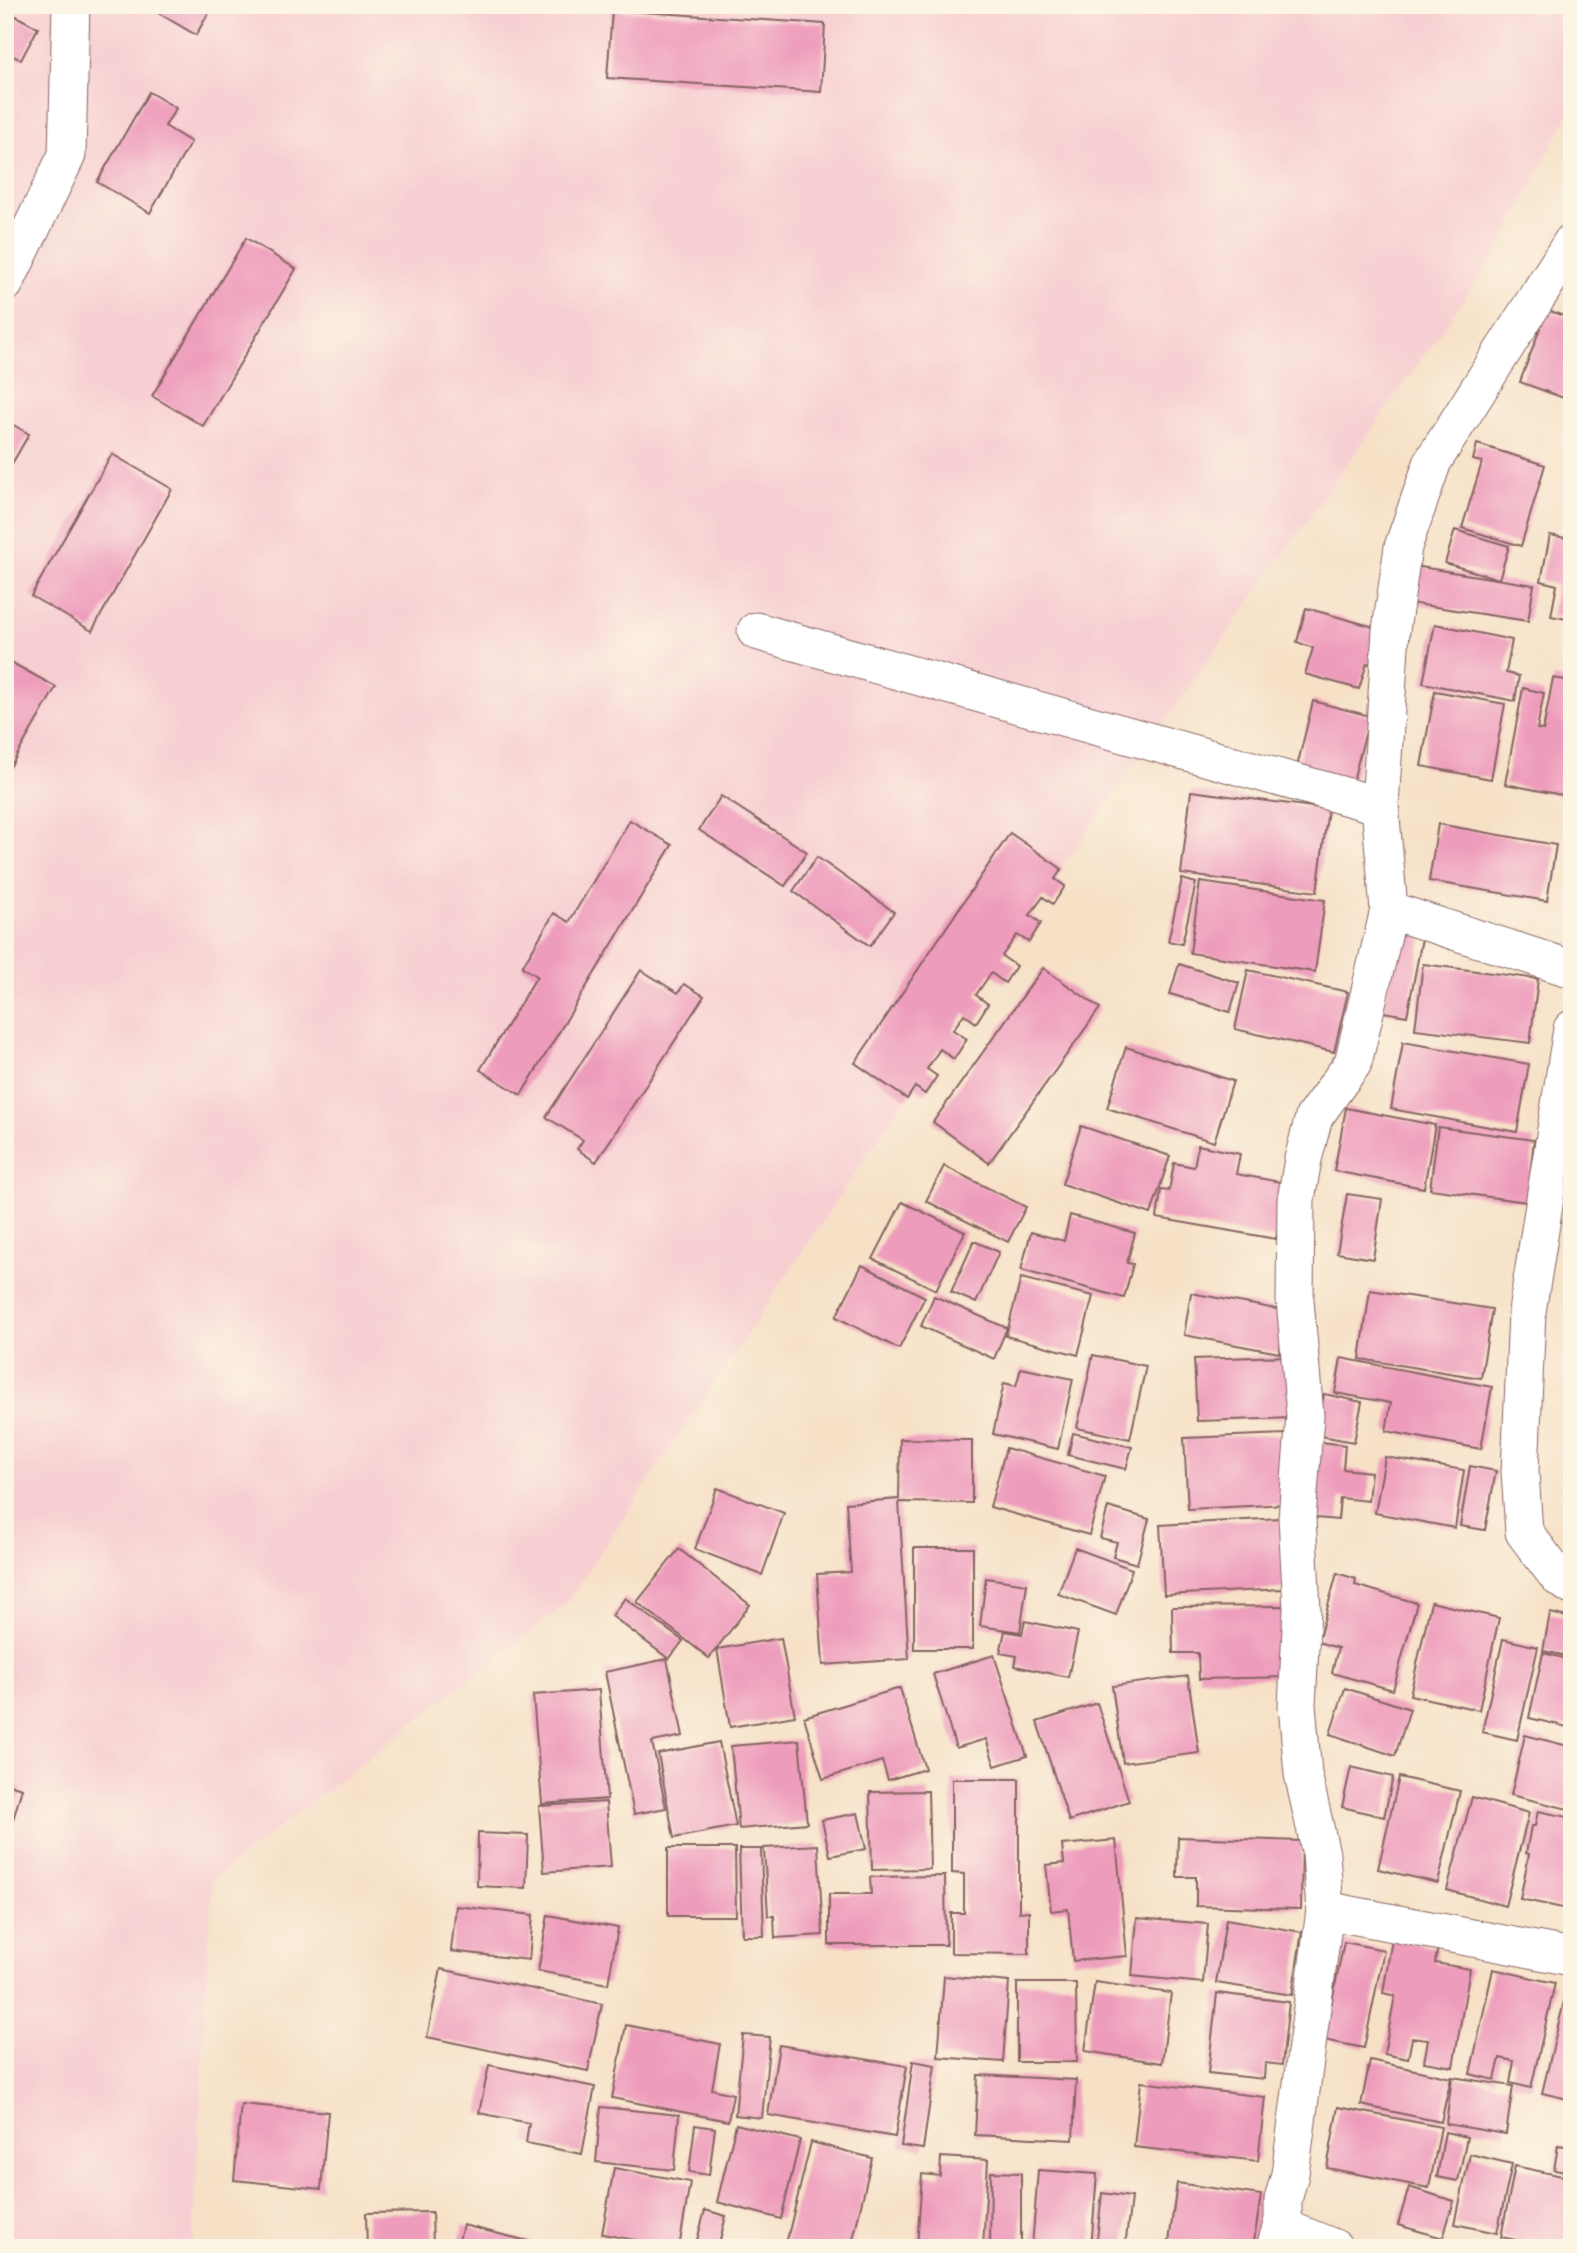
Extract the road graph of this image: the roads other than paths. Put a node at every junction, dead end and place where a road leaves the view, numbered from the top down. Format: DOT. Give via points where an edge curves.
graph roads {
  1 [pos="71,5"];
  2 [pos="1572,242"];
  3 [pos="5,284"];
  4 [pos="756,631"];
  5 [pos="1380,806"];
  6 [pos="1389,910"];
  7 [pos="1572,969"];
  8 [pos="1572,1029"];
  9 [pos="1572,1586"];
  10 [pos="1325,1910"];
  11 [pos="1572,1957"];
  12 [pos="1279,2234"];
  13 [pos="1334,2248"];
  1 -- 3 [label="street" via="67,155"];
  2 -- 5 [label="street" via="1433,461 1403,547 1391,630"];
  4 -- 5 [label="street"];
  5 -- 6 [label="street"];
  6 -- 7 [label="street"];
  6 -- 10 [label="street" via="1353,1063 1314,1117 1296,1200 1295,1300 1305,1416 1297,1518 1302,1609 1297,1705 1303,1774 1321,1854"];
  8 -- 9 [label="street" via="1527,1312 1520,1472 1524,1532 1558,1577"];
  10 -- 11 [label="street"];
  10 -- 12 [label="street"];
  12 -- 13 [label="street" via="1292,2231"];
}
